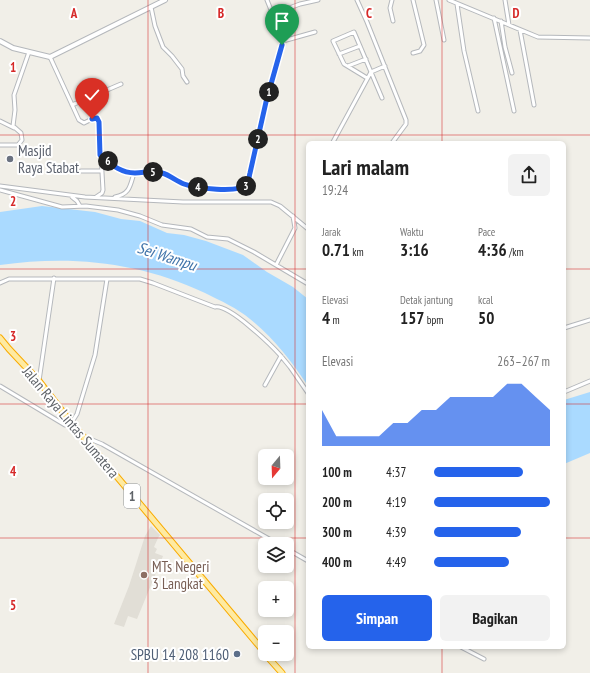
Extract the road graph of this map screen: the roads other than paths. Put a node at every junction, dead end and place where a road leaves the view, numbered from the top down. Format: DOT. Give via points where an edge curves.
graph roads {
  1 [pos="165,0"];
  2 [pos="266,0"];
  3 [pos="318,0"];
  4 [pos="357,0"];
  5 [pos="392,0"];
  6 [pos="413,0"];
  7 [pos="436,0"];
  8 [pos="448,0"];
  9 [pos="505,0"];
  10 [pos="457,4"];
  11 [pos="151,7"];
  12 [pos="273,14"];
  13 [pos="494,18"];
  14 [pos="393,21"];
  15 [pos="501,21"];
  16 [pos="509,25"];
  17 [pos="520,30"];
  18 [pos="315,32"];
  19 [pos="590,38"];
  20 [pos="444,40"];
  21 [pos="0,41"];
  22 [pos="283,41"];
  23 [pos="360,46"];
  24 [pos="29,52"];
  25 [pos="413,53"];
  26 [pos="339,54"];
  27 [pos="50,57"];
  28 [pos="366,59"];
  29 [pos="348,66"];
  30 [pos="385,66"];
  31 [pos="371,72"];
  32 [pos="512,73"];
  33 [pos="367,78"];
  34 [pos="187,82"];
  35 [pos="121,84"];
  36 [pos="382,98"];
  37 [pos="72,105"];
  38 [pos="534,105"];
  39 [pos="478,111"];
  40 [pos="514,111"];
  41 [pos="0,121"];
  42 [pos="14,128"];
  43 [pos="334,141"];
  44 [pos="393,141"];
  45 [pos="0,145"];
  46 [pos="100,155"];
  47 [pos="81,171"];
  48 [pos="101,171"];
  49 [pos="134,173"];
  50 [pos="0,186"];
  51 [pos="0,190"];
  52 [pos="68,196"];
  53 [pos="94,198"];
  54 [pos="109,198"];
  55 [pos="80,206"];
  56 [pos="293,216"];
  57 [pos="306,227"];
  58 [pos="276,266"];
  59 [pos="54,278"];
  60 [pos="107,278"];
  61 [pos="0,283"];
  62 [pos="306,283"];
  63 [pos="590,320"];
  64 [pos="566,327"];
  65 [pos="0,338"];
  66 [pos="281,356"];
  67 [pos="39,381"];
  68 [pos="590,381"];
  69 [pos="265,385"];
  70 [pos="0,386"];
  71 [pos="306,390"];
  72 [pos="566,391"];
  73 [pos="73,424"];
  74 [pos="84,436"];
  75 [pos="266,537"];
  76 [pos="294,553"];
  77 [pos="306,560"];
  78 [pos="258,646"];
  79 [pos="465,649"];
  80 [pos="484,659"];
  81 [pos="271,661"];
  82 [pos="282,673"];
  1 -- 11 [label="street"];
  2 -- 12 [label="street"];
  3 -- 12 [label="street"];
  4 -- 30 [label="street"];
  5 -- 14 [label="street" via="390,8"];
  6 -- 25 [label="street" via="424,45 420,51"];
  7 -- 20 [label="street"];
  8 -- 10 [label="street"];
  9 -- 16 [label="street"];
  10 -- 13 [label="street"];
  10 -- 39 [label="street" via="464,51"];
  11 -- 27 [label="street"];
  11 -- 34 [label="street" via="163,47 182,69"];
  12 -- 22 [label="street"];
  13 -- 15 [label="street"];
  13 -- 40 [label="street"];
  15 -- 16 [label="street"];
  15 -- 32 [label="street"];
  16 -- 17 [label="street"];
  17 -- 19 [label="street" via="546,38"];
  17 -- 38 [label="street"];
  18 -- 22 [label="street"];
  21 -- 24 [label="street" via="12,48"];
  22 -- 49 [label="street" via="248,183 245,186 218,190 184,184 164,173"];
  23 -- 26 [label="street"];
  23 -- 26 [label="street" via="354,32 333,41"];
  23 -- 28 [label="street"];
  24 -- 27 [label="street"];
  24 -- 42 [label="street" via="14,95"];
  26 -- 29 [label="street"];
  27 -- 37 [label="street"];
  28 -- 29 [label="street"];
  28 -- 31 [label="street"];
  29 -- 33 [label="street"];
  30 -- 31 [label="street"];
  30 -- 44 [label="street" via="406,120 406,124"];
  31 -- 33 [label="street"];
  31 -- 36 [label="street"];
  33 -- 43 [label="street"];
  35 -- 37 [label="street"];
  37 -- 46 [label="street" via="82,123 98,119"];
  41 -- 42 [label="street"];
  42 -- 45 [label="street" via="21,133 22,140 18,145"];
  46 -- 48 [label="street"];
  46 -- 49 [label="street" via="116,169"];
  47 -- 48 [label="street"];
  48 -- 53 [label="street" via="103,190"];
  49 -- 54 [label="street" via="127,193"];
  50 -- 52 [label="street"];
  51 -- 55 [label="street" via="57,206"];
  52 -- 53 [label="street"];
  52 -- 55 [label="street"];
  53 -- 54 [label="street"];
  54 -- 56 [label="street" via="271,202"];
  55 -- 58 [label="street" via="118,210 162,225 191,229 207,236 228,239"];
  56 -- 57 [label="street"];
  56 -- 58 [label="street" via="295,228"];
  58 -- 62 [label="street"];
  59 -- 60 [label="street"];
  59 -- 61 [label="street" via="9,278"];
  59 -- 67 [label="street"];
  60 -- 66 [label="street" via="140,279 218,306 237,316"];
  60 -- 73 [label="street" via="95,355"];
  63 -- 64 [label="street"];
  65 -- 67 [label="highway, Jalan Raya Lintas Sumatera / 1"];
  66 -- 69 [label="street"];
  66 -- 71 [label="street"];
  67 -- 73 [label="highway, Jalan Raya Lintas Sumatera / 1"];
  68 -- 72 [label="street"];
  70 -- 73 [label="street" via="65,425"];
  73 -- 74 [label="highway, Jalan Raya Lintas Sumatera / 1"];
  74 -- 75 [label="street"];
  74 -- 78 [label="highway, Jalan Raya Lintas Sumatera / 1"];
  76 -- 77 [label="street"];
  79 -- 80 [label="street"];
  81 -- 82 [label="highway, Jalan Raya Lintas Sumatera / 1"];
}
